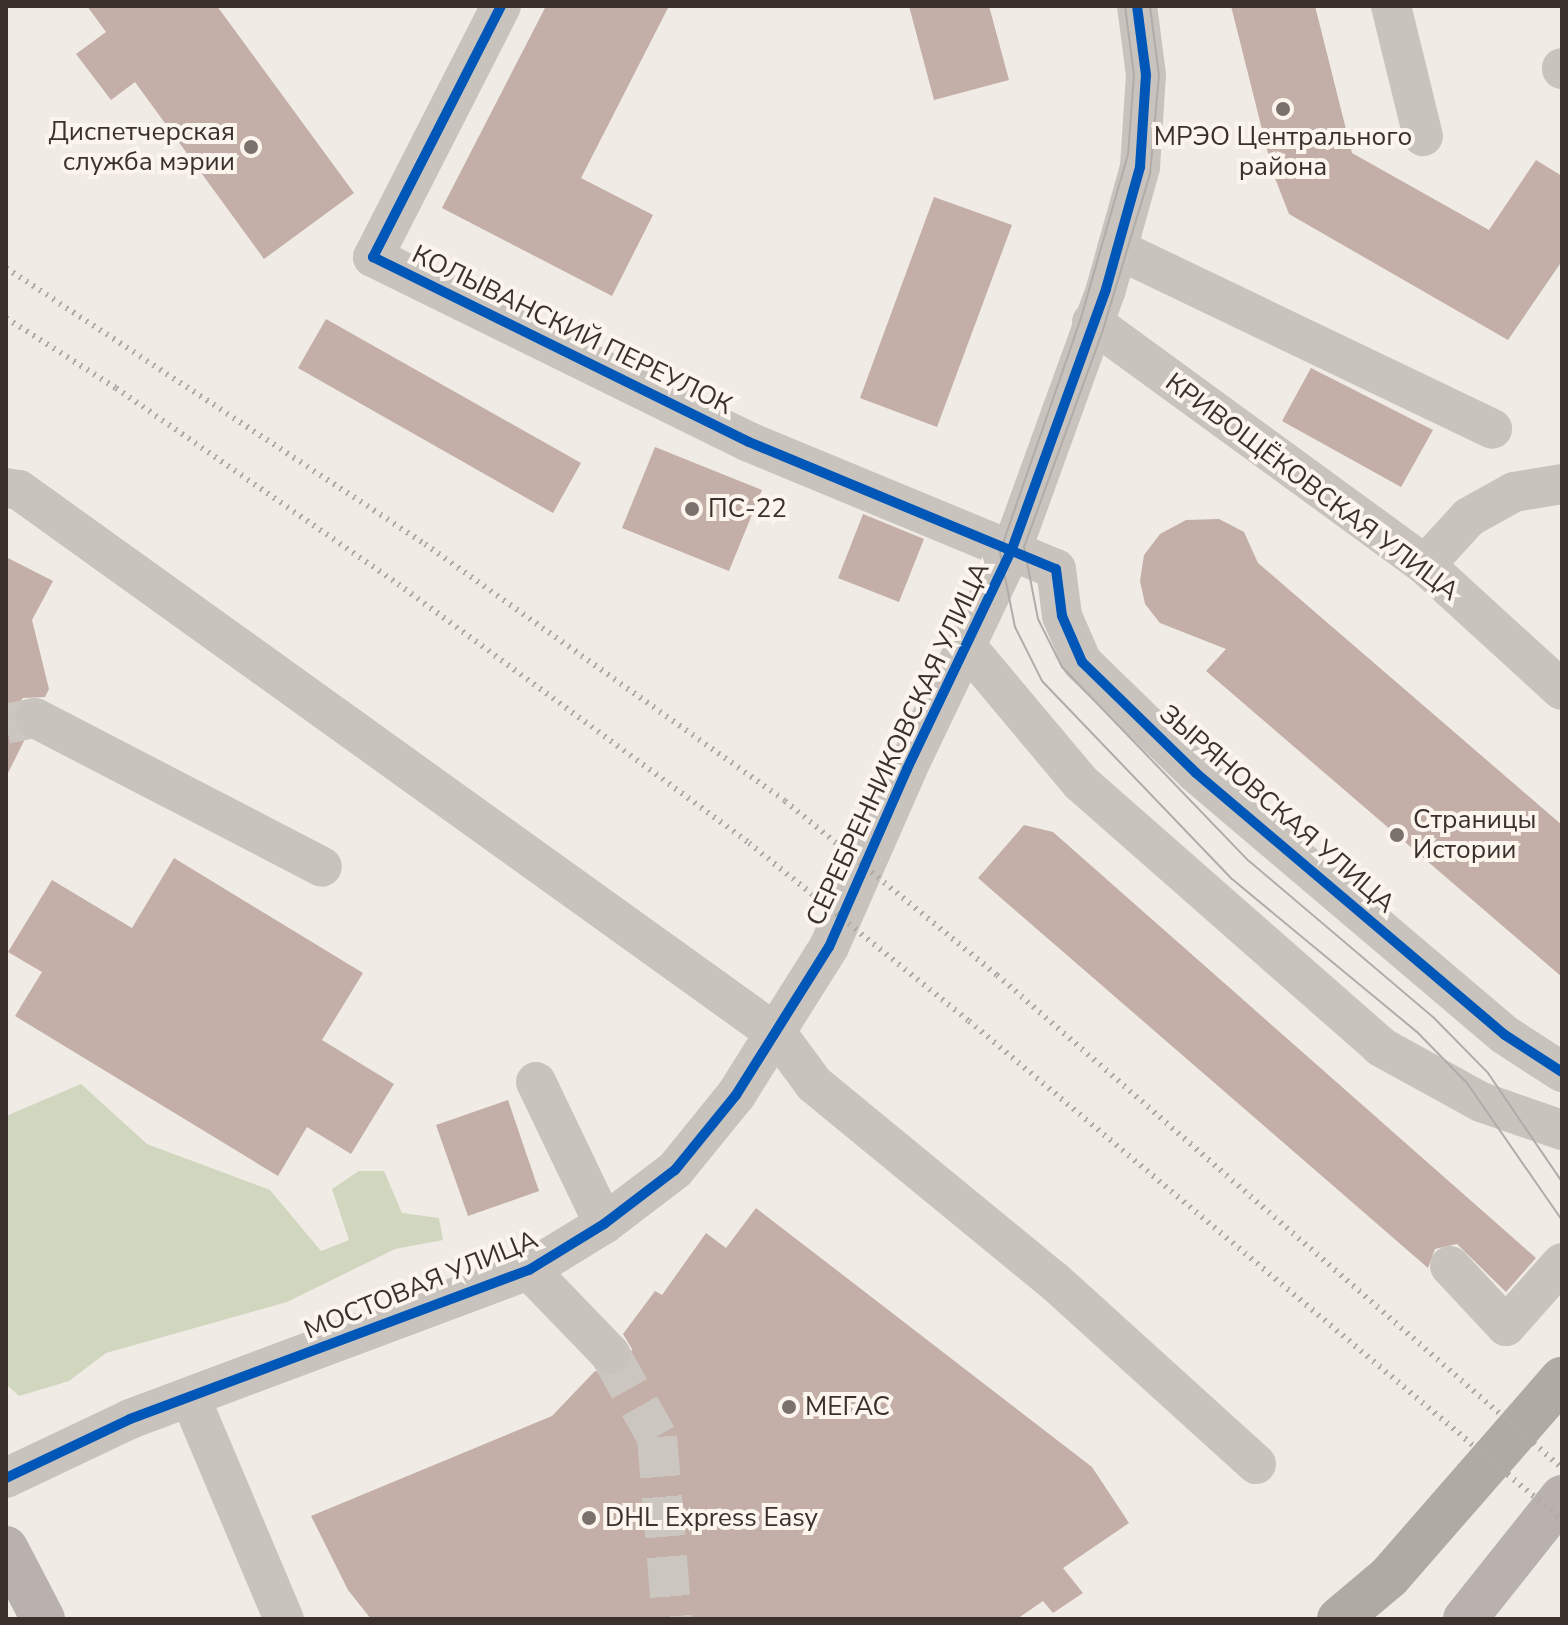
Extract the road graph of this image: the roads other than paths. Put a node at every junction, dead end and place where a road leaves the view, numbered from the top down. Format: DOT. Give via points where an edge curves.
graph roads {
  1 [pos="501,6"];
  2 [pos="1137,6"];
  3 [pos="1391,6"];
  4 [pos="1423,136"];
  5 [pos="1117,249"];
  6 [pos="1092,322"];
  7 [pos="1492,429"];
  8 [pos="1562,484"];
  9 [pos="6,488"];
  10 [pos="1012,549"];
  11 [pos="1425,565"];
  12 [pos="966,646"];
  13 [pos="1562,690"];
  14 [pos="35,718"];
  15 [pos="322,867"];
  16 [pos="829,947"];
  17 [pos="778,1035"];
  18 [pos="1562,1072"];
  19 [pos="536,1082"];
  20 [pos="1562,1130"];
  21 [pos="604,1224"];
  22 [pos="1562,1263"];
  23 [pos="1450,1266"];
  24 [pos="529,1270"];
  25 [pos="610,1354"];
  26 [pos="1562,1379"];
  27 [pos="190,1397"];
  28 [pos="1256,1464"];
  29 [pos="6,1478"];
  30 [pos="1562,1497"];
  31 [pos="6,1548"];
  32 [pos="43,1619"];
  33 [pos="284,1619"];
  34 [pos="1339,1619"];
  35 [pos="1465,1619"];
  1 -- 10 [label="street, КОЛЫВАНСКИЙ ПЕРЕУЛОК" via="373,257 749,442"];
  2 -- 5 [label="street, СЕРЕБРЕННИКОВСКАЯ УЛИЦА" via="1146,75 1140,167"];
  3 -- 4 [label="street"];
  5 -- 6 [label="street, СЕРЕБРЕННИКОВСКАЯ УЛИЦА"];
  5 -- 7 [label="street"];
  6 -- 10 [label="street, СЕРЕБРЕННИКОВСКАЯ УЛИЦА"];
  6 -- 11 [label="street, КРИВОЩЁКОВСКАЯ УЛИЦА"];
  8 -- 11 [label="street" via="1514,492 1469,517"];
  9 -- 17 [label="street" via="19,490"];
  10 -- 12 [label="street, СЕРЕБРЕННИКОВСКАЯ УЛИЦА"];
  10 -- 18 [label="street, ЗЫРЯНОВСКАЯ УЛИЦА" via="1056,569 1062,616 1082,662 1196,773 1505,1035"];
  11 -- 13 [label="street, КРИВОЩЁКОВСКАЯ УЛИЦА"];
  12 -- 16 [label="street, СЕРЕБРЕННИКОВСКАЯ УЛИЦА"];
  12 -- 20 [label="street" via="1081,783 1381,1047 1481,1102"];
  14 -- 15 [label="street"];
  16 -- 17 [label="street, МОСТОВАЯ УЛИЦА"];
  17 -- 21 [label="street, МОСТОВАЯ УЛИЦА" via="675,1170"];
  17 -- 28 [label="street" via="814,1084 1053,1280"];
  19 -- 21 [label="street"];
  21 -- 24 [label="street, МОСТОВАЯ УЛИЦА"];
  22 -- 23 [label="street" via="1506,1326"];
  24 -- 25 [label="street"];
  24 -- 27 [label="street, МОСТОВАЯ УЛИЦА"];
  26 -- 34 [label="highway" via="1389,1577"];
  27 -- 29 [label="street, МОСТОВАЯ УЛИЦА"];
  27 -- 33 [label="street"];
  30 -- 35 [label="main road"];
  31 -- 32 [label="main road"];
}
